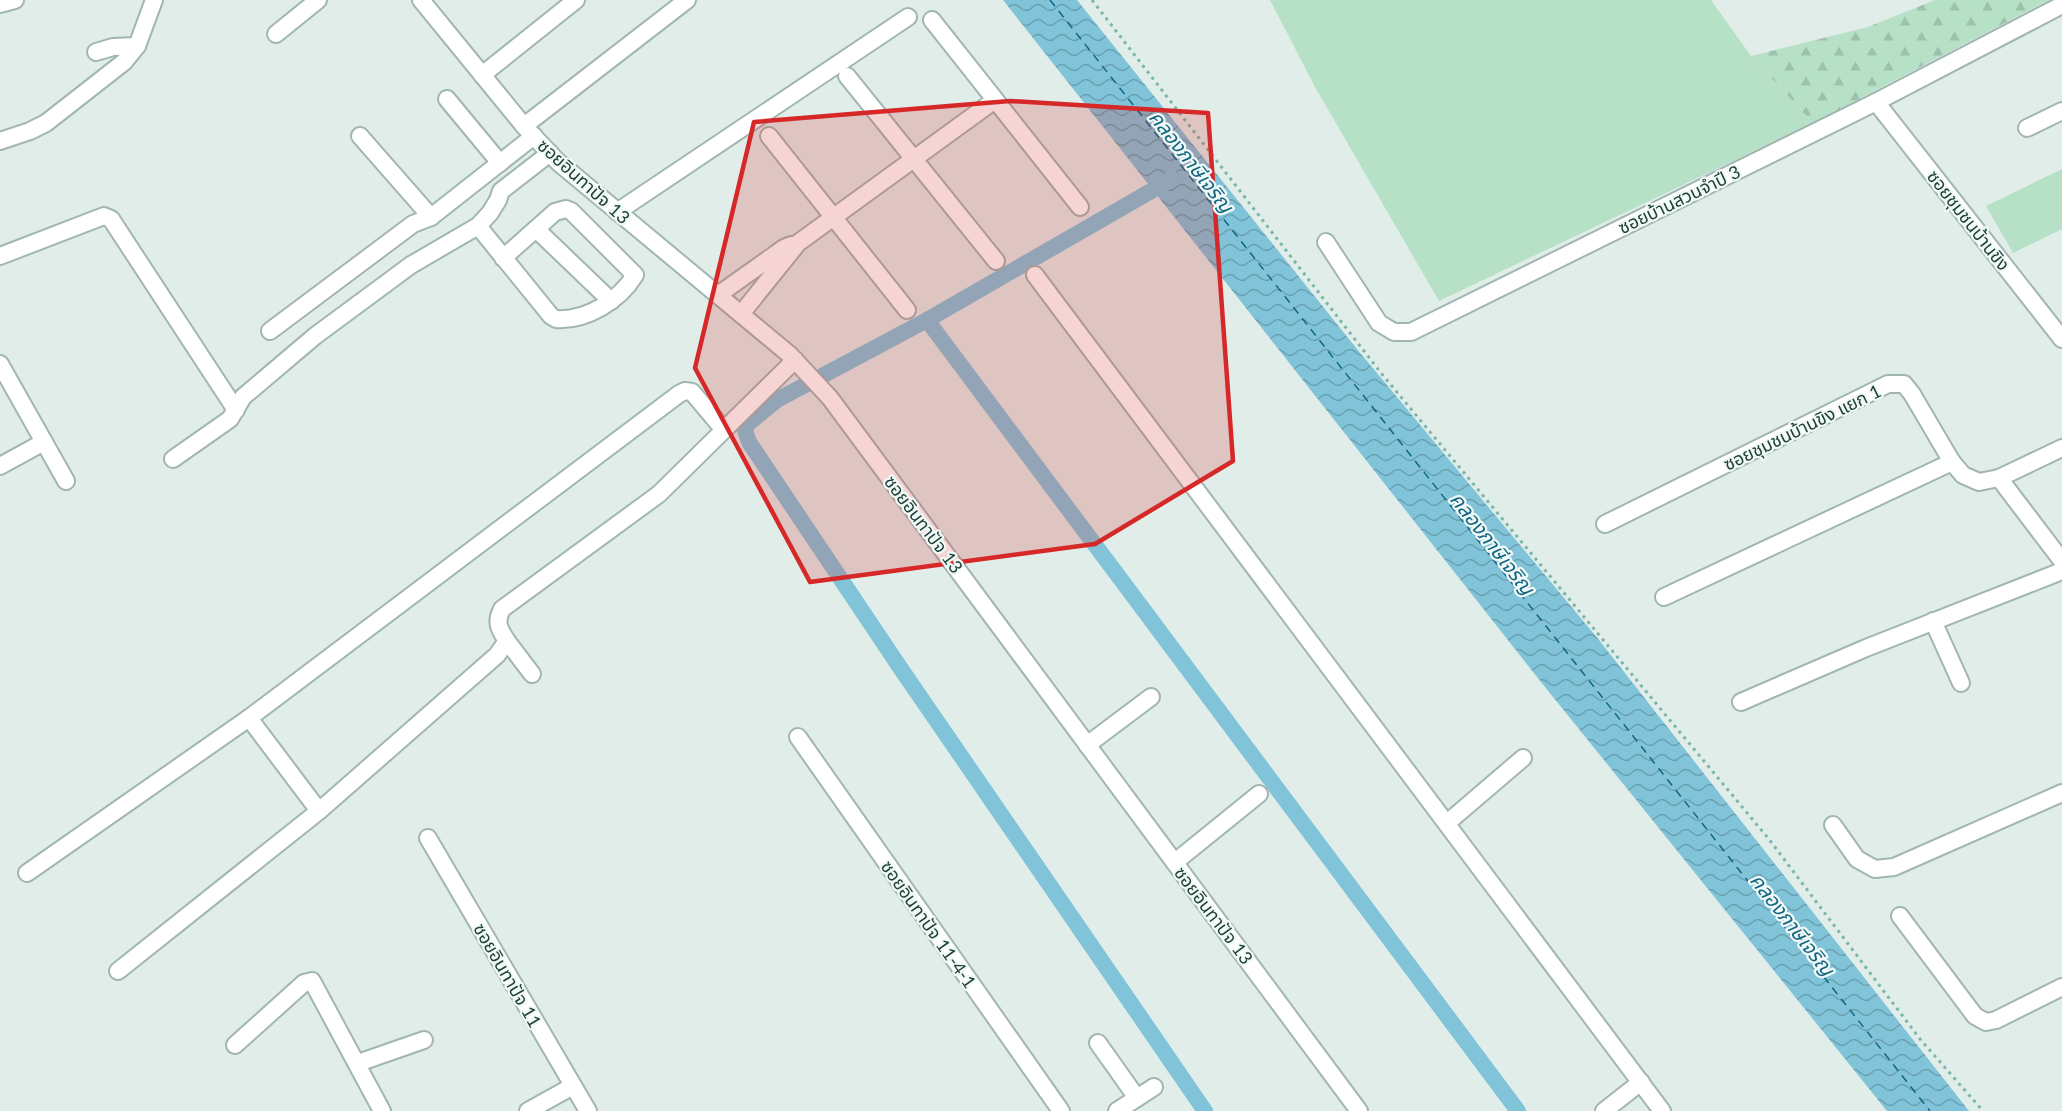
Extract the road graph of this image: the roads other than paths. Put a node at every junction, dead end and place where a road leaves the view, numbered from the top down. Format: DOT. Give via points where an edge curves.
graph roads {
  1 [pos="15,0"];
  2 [pos="154,0"];
  3 [pos="318,0"];
  4 [pos="421,0"];
  5 [pos="576,0"];
  6 [pos="687,0"];
  7 [pos="0,4"];
  8 [pos="2062,5"];
  9 [pos="908,17"];
  10 [pos="932,20"];
  11 [pos="276,33"];
  12 [pos="137,46"];
  13 [pos="96,52"];
  14 [pos="482,75"];
  15 [pos="847,76"];
  16 [pos="447,99"];
  17 [pos="995,100"];
  18 [pos="1876,102"];
  19 [pos="2062,111"];
  20 [pos="2027,128"];
  21 [pos="529,131"];
  22 [pos="360,136"];
  23 [pos="770,136"];
  24 [pos="0,141"];
  25 [pos="550,153"];
  26 [pos="915,158"];
  27 [pos="500,163"];
  28 [pos="1080,207"];
  29 [pos="617,212"];
  30 [pos="431,217"];
  31 [pos="832,217"];
  32 [pos="478,226"];
  33 [pos="536,229"];
  34 [pos="1326,242"];
  35 [pos="798,243"];
  36 [pos="0,256"];
  37 [pos="503,258"];
  38 [pos="996,261"];
  39 [pos="1035,275"];
  40 [pos="718,295"];
  41 [pos="611,301"];
  42 [pos="907,310"];
  43 [pos="741,314"];
  44 [pos="270,331"];
  45 [pos="2062,339"];
  46 [pos="0,364"];
  47 [pos="801,365"];
  48 [pos="236,410"];
  49 [pos="724,430"];
  50 [pos="44,442"];
  51 [pos="2062,448"];
  52 [pos="173,459"];
  53 [pos="1952,462"];
  54 [pos="0,466"];
  55 [pos="1999,478"];
  56 [pos="66,481"];
  57 [pos="1605,524"];
  58 [pos="2062,561"];
  59 [pos="2062,571"];
  60 [pos="1664,597"];
  61 [pos="1934,621"];
  62 [pos="507,641"];
  63 [pos="532,674"];
  64 [pos="1960,683"];
  65 [pos="1151,697"];
  66 [pos="1741,702"];
  67 [pos="249,717"];
  68 [pos="798,737"];
  69 [pos="1087,745"];
  70 [pos="1523,758"];
  71 [pos="2062,793"];
  72 [pos="1258,794"];
  73 [pos="319,811"];
  74 [pos="1447,823"];
  75 [pos="1833,825"];
  76 [pos="428,838"];
  77 [pos="1175,862"];
  78 [pos="27,873"];
  79 [pos="1900,916"];
  80 [pos="118,971"];
  81 [pos="2062,987"];
  82 [pos="424,1040"];
  83 [pos="1098,1043"];
  84 [pos="235,1045"];
  85 [pos="358,1063"];
  86 [pos="1641,1082"];
  87 [pos="573,1086"];
  88 [pos="1154,1087"];
  89 [pos="1137,1098"];
  90 [pos="382,1111"];
  91 [pos="528,1111"];
  92 [pos="588,1111"];
  93 [pos="1061,1111"];
  94 [pos="1117,1111"];
  95 [pos="1359,1111"];
  96 [pos="1604,1111"];
  97 [pos="1662,1111"];
  1 -- 7 [label="street"];
  2 -- 12 [label="street"];
  3 -- 11 [label="street"];
  4 -- 14 [label="street, ซอยอินทาปัจ 13"];
  5 -- 14 [label="street"];
  6 -- 21 [label="street"];
  8 -- 18 [label="street, ซอยบ้านสวนจำปี 3"];
  9 -- 29 [label="street"];
  10 -- 17 [label="street"];
  12 -- 13 [label="street"];
  12 -- 24 [label="street" via="124,62 46,123"];
  14 -- 21 [label="street, ซอยอินทาปัจ 13"];
  15 -- 26 [label="street"];
  16 -- 27 [label="street"];
  17 -- 26 [label="street"];
  17 -- 28 [label="street"];
  18 -- 34 [label="street, ซอยบ้านสวนจำปี 3" via="1411,332 1394,332 1379,323"];
  18 -- 45 [label="street, ซอยชุมชนบ้านขิง"];
  19 -- 20 [label="street"];
  21 -- 25 [label="street, ซอยอินทาปัจ 13"];
  21 -- 27 [label="street"];
  22 -- 30 [label="street"];
  23 -- 31 [label="street"];
  25 -- 29 [label="street, ซอยอินทาปัจ 13"];
  25 -- 32 [label="street" via="501,191"];
  26 -- 31 [label="street"];
  26 -- 38 [label="street"];
  27 -- 30 [label="street"];
  29 -- 40 [label="street, ซอยอินทาปัจ 13"];
  30 -- 44 [label="street" via="413,224"];
  31 -- 35 [label="street"];
  31 -- 42 [label="street"];
  32 -- 37 [label="street"];
  32 -- 48 [label="street" via="411,265 315,336 243,396"];
  33 -- 37 [label="street"];
  33 -- 41 [label="street"];
  33 -- 41 [label="street" via="555,212 571,211 634,273 635,277"];
  35 -- 40 [label="street" via="784,248"];
  35 -- 43 [label="street"];
  36 -- 48 [label="street" via="104,216 111,219"];
  37 -- 41 [label="street" via="555,319 590,315"];
  39 -- 74 [label="street"];
  40 -- 43 [label="street, ซอยอินทาปัจ 13"];
  43 -- 47 [label="street, ซอยอินทาปัจ 13"];
  46 -- 50 [label="street"];
  47 -- 49 [label="street"];
  47 -- 69 [label="street, ซอยอินทาปัจ 13"];
  48 -- 52 [label="street" via="230,419"];
  49 -- 62 [label="street" via="658,494 502,609 498,627"];
  49 -- 67 [label="street" via="693,392 679,394"];
  50 -- 54 [label="street"];
  50 -- 56 [label="street"];
  51 -- 55 [label="street, ซอยชุมชนบ้านขิง แยก 1"];
  53 -- 55 [label="street, ซอยชุมชนบ้านขิง แยก 1" via="1963,475 1979,482"];
  53 -- 57 [label="street, ซอยชุมชนบ้านขิง แยก 1" via="1904,384 1888,384"];
  53 -- 60 [label="street"];
  55 -- 58 [label="street"];
  59 -- 61 [label="street"];
  61 -- 64 [label="street"];
  61 -- 66 [label="street"];
  62 -- 63 [label="street"];
  62 -- 73 [label="street" via="497,656"];
  65 -- 69 [label="street"];
  67 -- 73 [label="street"];
  67 -- 78 [label="street"];
  68 -- 93 [label="street, ซอยอินทาปัจ 11-4-1"];
  69 -- 77 [label="street, ซอยอินทาปัจ 13"];
  70 -- 74 [label="street"];
  71 -- 75 [label="street" via="1894,867 1875,869 1857,859"];
  72 -- 77 [label="street"];
  73 -- 80 [label="street"];
  74 -- 86 [label="street"];
  76 -- 87 [label="street, ซอยอินทาปัจ 11"];
  77 -- 95 [label="street, ซอยอินทาปัจ 13"];
  79 -- 81 [label="street" via="1975,1016 1986,1022"];
  82 -- 85 [label="street"];
  83 -- 89 [label="street"];
  84 -- 85 [label="street" via="304,983 312,981"];
  85 -- 90 [label="street"];
  86 -- 96 [label="street"];
  86 -- 97 [label="street"];
  87 -- 91 [label="street"];
  87 -- 92 [label="street, ซอยอินทาปัจ 11"];
  88 -- 89 [label="street"];
  89 -- 94 [label="street"];
}
